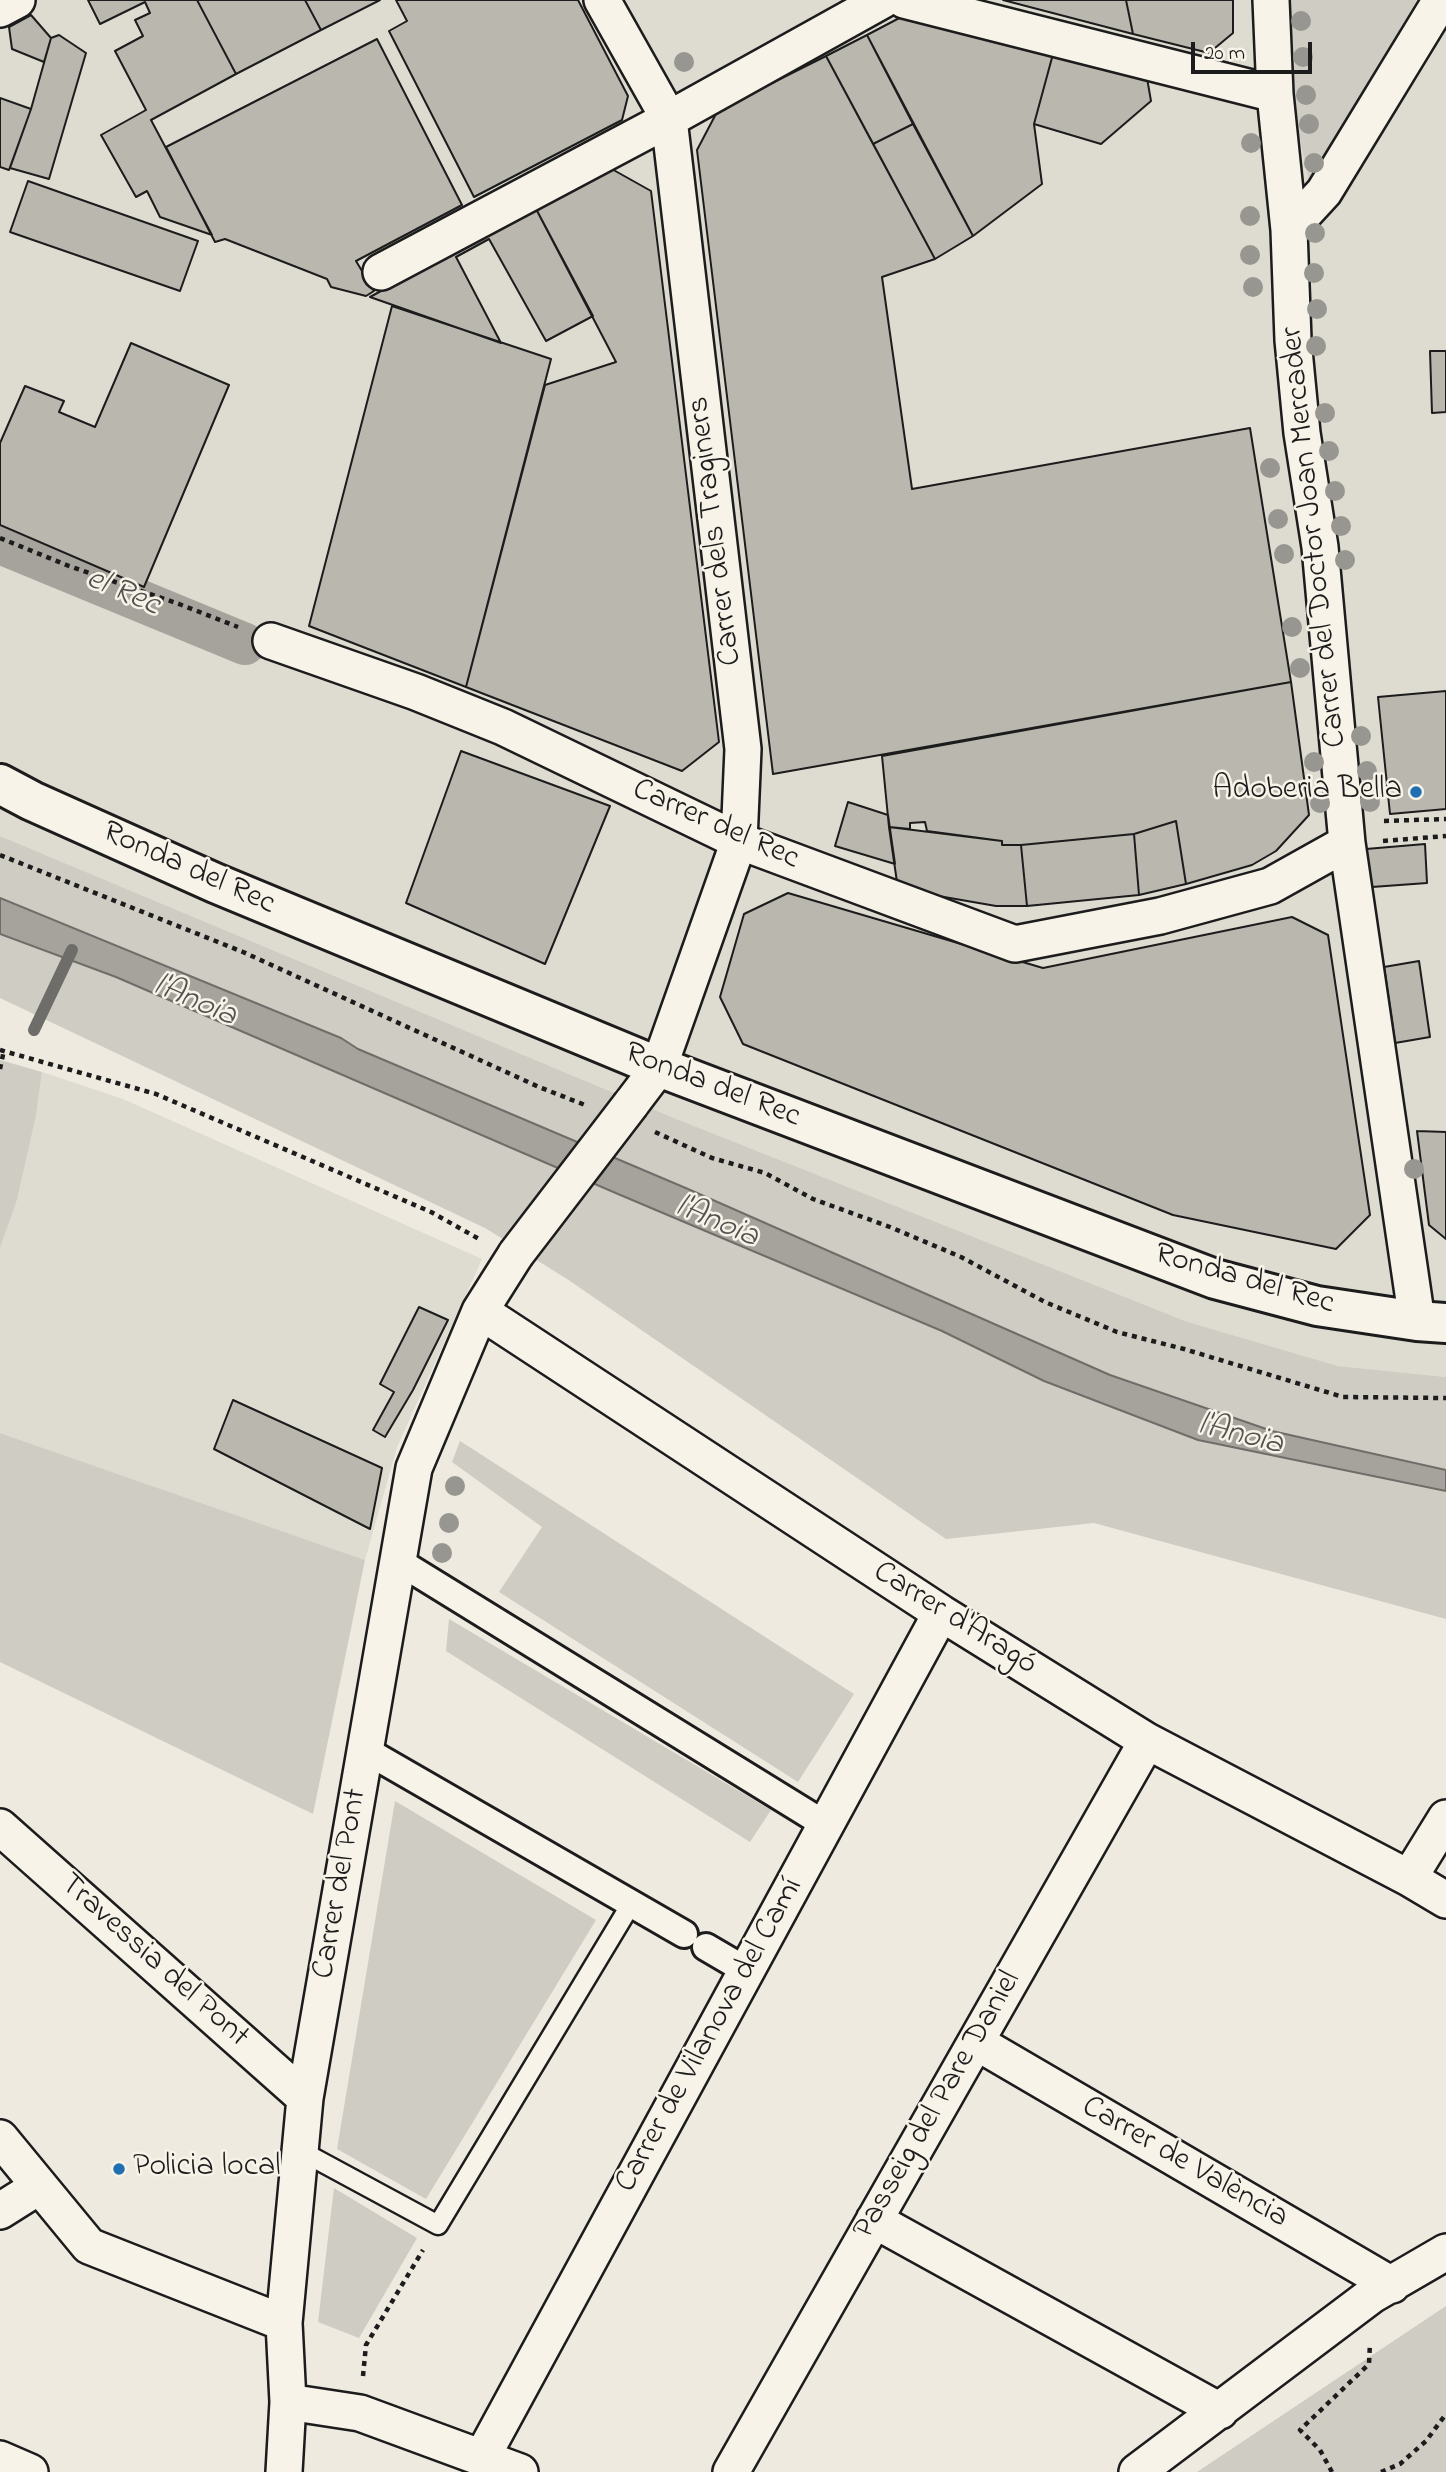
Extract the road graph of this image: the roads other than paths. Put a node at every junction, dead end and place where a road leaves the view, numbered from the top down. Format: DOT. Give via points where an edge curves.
graph roads {
  1 [pos="17,0"];
  2 [pos="602,0"];
  3 [pos="883,0"];
  4 [pos="904,0"];
  5 [pos="1272,0"];
  6 [pos="1441,0"];
  7 [pos="0,9"];
  8 [pos="1275,94"];
  9 [pos="669,119"];
  10 [pos="1289,230"];
  11 [pos="381,272"];
  12 [pos="271,640"];
  13 [pos="0,784"];
  14 [pos="1346,833"];
  15 [pos="739,841"];
  16 [pos="659,1067"];
  17 [pos="514,1256"];
  18 [pos="480,1311"];
  19 [pos="1431,1322"];
  20 [pos="398,1561"];
  21 [pos="941,1613"];
  22 [pos="1147,1741"];
  23 [pos="365,1750"];
  24 [pos="1446,1818"];
  25 [pos="826,1825"];
  26 [pos="0,1827"];
  27 [pos="1409,1878"];
  28 [pos="1446,1900"];
  29 [pos="631,1904"];
  30 [pos="747,1971"];
  31 [pos="976,2042"];
  32 [pos="305,2098"];
  33 [pos="0,2138"];
  34 [pos="301,2151"];
  35 [pos="37,2183"];
  36 [pos="0,2211"];
  37 [pos="874,2220"];
  38 [pos="1446,2252"];
  39 [pos="1382,2290"];
  40 [pos="284,2323"];
  41 [pos="288,2402"];
  42 [pos="1220,2411"];
  43 [pos="0,2459"];
  44 [pos="481,2459"];
  45 [pos="30,2472"];
  46 [pos="284,2472"];
  47 [pos="520,2472"];
  48 [pos="731,2472"];
  49 [pos="1137,2472"];
  1 -- 7 [label="street"];
  2 -- 9 [label="street, Carrer dels Traginers"];
  3 -- 9 [label="street"];
  4 -- 8 [label="street"];
  5 -- 8 [label="street, Carrer del Doctor Joan Mercader"];
  6 -- 10 [label="street" via="1324,192"];
  8 -- 10 [label="street, Carrer del Doctor Joan Mercader"];
  9 -- 11 [label="street"];
  9 -- 15 [label="street, Carrer dels Traginers" via="743,749"];
  10 -- 14 [label="street, Carrer del Doctor Joan Mercader" via="1293,340 1320,547"];
  12 -- 15 [label="street, Carrer del Rec" via="503,727"];
  13 -- 16 [label="street, Ronda del Rec" via="215,883"];
  14 -- 15 [label="street, Carrer del Rec" via="1270,886 1160,916 1015,944"];
  14 -- 19 [label="street, Carrer del Doctor Joan Mercader"];
  15 -- 16 [label="street, Carrer dels Traginers"];
  16 -- 17 [label="street, Carrer dels Traginers, bridge" via="641,1117"];
  16 -- 19 [label="street, Ronda del Rec" via="1215,1279 1317,1306"];
  17 -- 18 [label="street, Carrer del Pont"];
  18 -- 20 [label="street, Carrer del Pont" via="414,1468"];
  18 -- 21 [label="street, Carrer d'Aragó"];
  20 -- 23 [label="street, Carrer del Pont"];
  20 -- 25 [label="street"];
  21 -- 22 [label="street, Carrer d'Aragó"];
  21 -- 25 [label="street, Carrer de Vilanova del Camí"];
  22 -- 27 [label="street, Carrer d'Aragó"];
  22 -- 31 [label="street, Passeig del Pare Daniel"];
  23 -- 29 [label="street"];
  23 -- 32 [label="street, Carrer del Pont"];
  24 -- 27 [label="street"];
  25 -- 30 [label="street, Carrer de Vilanova del Camí"];
  26 -- 32 [label="street, Travessia del Pont"];
  27 -- 28 [label="street, Carrer d'Aragó"];
  29 -- 30 [label="street"];
  29 -- 34 [label="lane" via="438,2225"];
  30 -- 44 [label="street, Carrer de Vilanova del Camí"];
  31 -- 37 [label="street, Passeig del Pare Daniel"];
  31 -- 39 [label="street, Carrer de València"];
  32 -- 34 [label="street, Carrer del Pont"];
  33 -- 35 [label="street"];
  34 -- 40 [label="street, Carrer del Pont"];
  35 -- 36 [label="street"];
  35 -- 40 [label="street" via="89,2246"];
  37 -- 42 [label="street"];
  37 -- 48 [label="street, Passeig del Pare Daniel"];
  38 -- 39 [label="street"];
  39 -- 42 [label="street"];
  40 -- 41 [label="street, Carrer del Pont"];
  41 -- 44 [label="street" via="360,2413"];
  41 -- 46 [label="street, Carrer del Pont"];
  42 -- 49 [label="street"];
  43 -- 45 [label="street"];
  44 -- 47 [label="street"];
}
